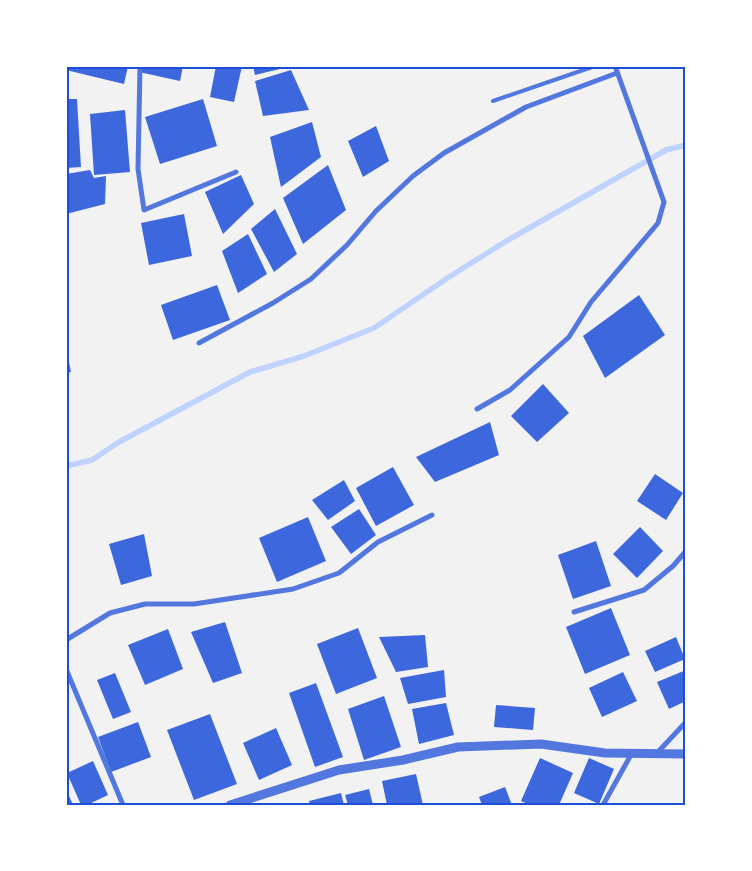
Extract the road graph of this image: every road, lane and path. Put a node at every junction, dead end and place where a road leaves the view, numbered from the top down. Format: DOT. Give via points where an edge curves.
graph roads {
  1 [pos="140,66"];
  2 [pos="595,66"];
  3 [pos="615,66"];
  4 [pos="617,73"];
  5 [pos="493,101"];
  6 [pos="236,172"];
  7 [pos="200,343"];
  8 [pos="477,409"];
  9 [pos="432,515"];
  10 [pos="686,551"];
  11 [pos="574,612"];
  12 [pos="66,640"];
  13 [pos="66,669"];
  14 [pos="686,722"];
  15 [pos="632,753"];
  16 [pos="657,753"];
  17 [pos="686,754"];
  18 [pos="123,805"];
  19 [pos="230,805"];
  20 [pos="603,805"];
  1 -- 6 [label="street" via="138,170 144,210"];
  2 -- 5 [label="lane"];
  3 -- 4 [label="street"];
  4 -- 7 [label="street" via="526,107 444,153 412,176 310,280"];
  4 -- 8 [label="street" via="664,202 658,223 591,302 569,337 510,390"];
  9 -- 12 [label="street" via="378,542 339,573 293,590 194,604 145,604 110,613"];
  10 -- 11 [label="street" via="644,590"];
  13 -- 18 [label="street"];
  14 -- 16 [label="street"];
  15 -- 16 [label="street"];
  15 -- 19 [label="street" via="605,753 541,744 458,747 339,770"];
  15 -- 20 [label="street"];
  16 -- 17 [label="street"];
}
